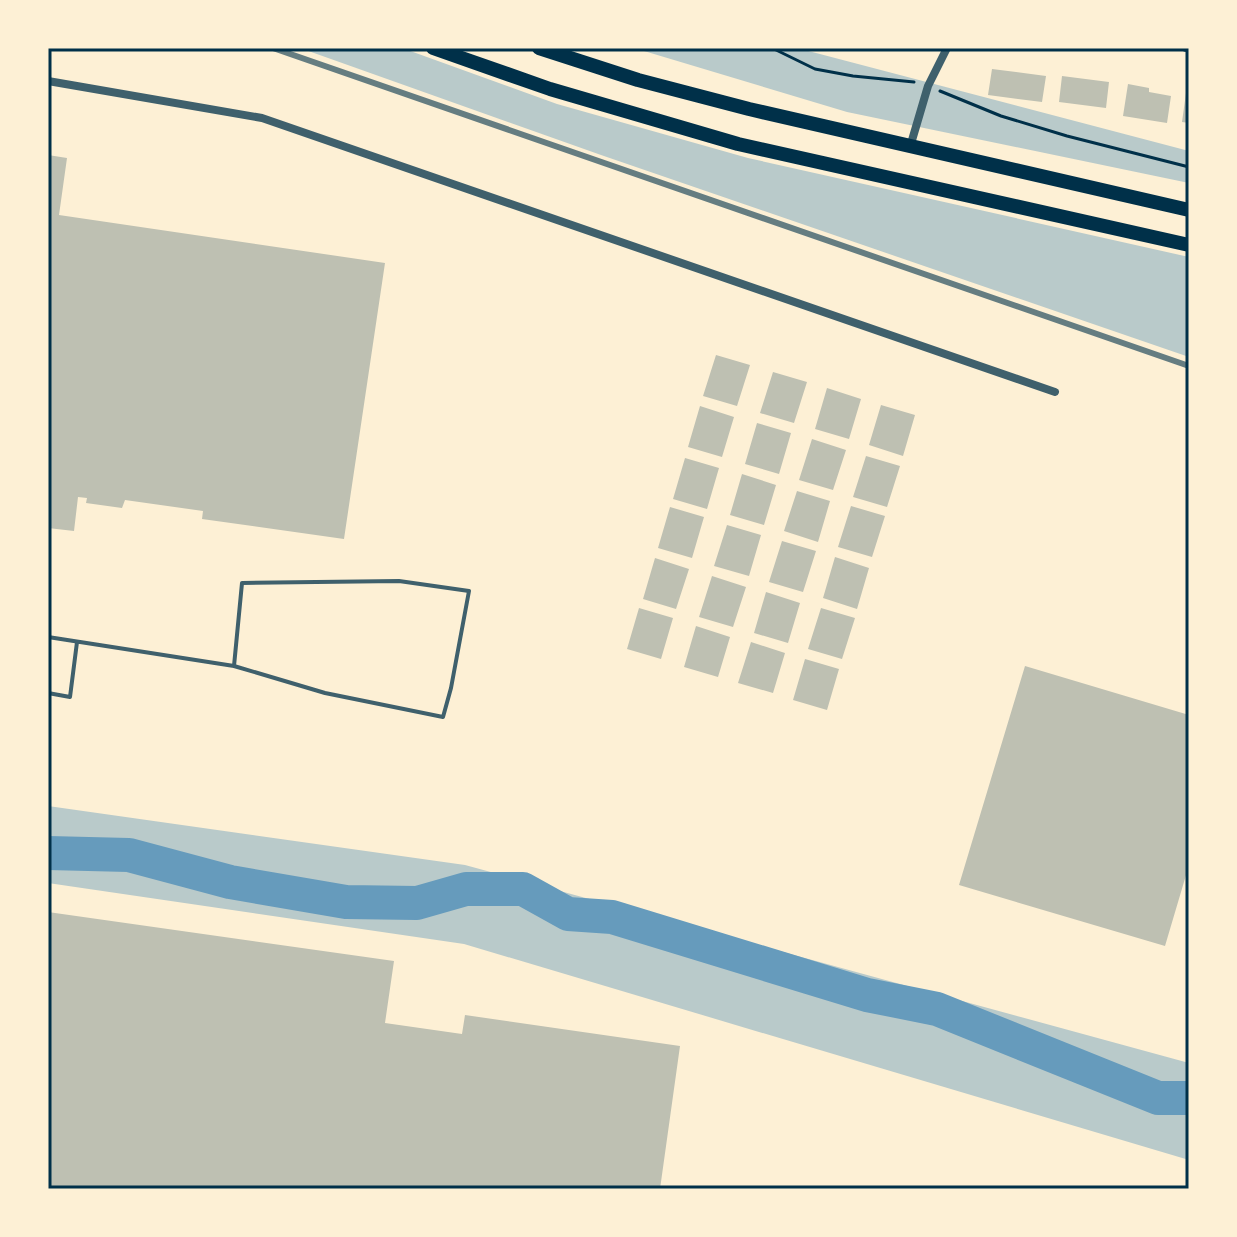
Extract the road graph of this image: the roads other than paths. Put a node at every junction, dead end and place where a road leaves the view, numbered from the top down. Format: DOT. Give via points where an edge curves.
graph roads {
  1 [pos="539,48"];
  2 [pos="947,48"];
  3 [pos="436,49"];
  4 [pos="48,81"];
  5 [pos="910,147"];
  6 [pos="1189,210"];
  7 [pos="1189,245"];
  8 [pos="1055,392"];
  9 [pos="48,637"];
  10 [pos="77,641"];
  11 [pos="234,666"];
  12 [pos="48,693"];
  1 -- 5 [label="main road" via="662,86"];
  2 -- 5 [label="street" via="928,86"];
  3 -- 7 [label="main road" via="577,98 723,140"];
  4 -- 8 [label="street" via="262,118"];
  5 -- 6 [label="main road"];
  9 -- 10 [label="lane"];
  10 -- 11 [label="lane"];
  10 -- 12 [label="lane" via="70,697"];
  11 -- 11 [label="lane" via="325,693 443,717 469,591 399,581 242,583"];
}
